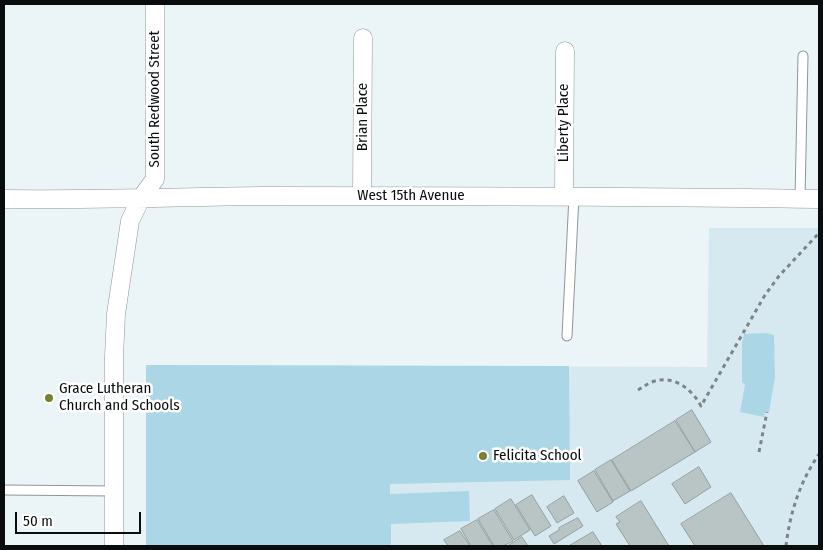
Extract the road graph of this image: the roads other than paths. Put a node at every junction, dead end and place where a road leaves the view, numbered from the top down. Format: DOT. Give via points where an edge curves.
graph roads {
  1 [pos="155,4"];
  2 [pos="363,38"];
  3 [pos="565,51"];
  4 [pos="803,56"];
  5 [pos="362,196"];
  6 [pos="569,196"];
  7 [pos="141,198"];
  8 [pos="4,199"];
  9 [pos="800,199"];
  10 [pos="819,199"];
  11 [pos="567,336"];
  12 [pos="4,490"];
  13 [pos="114,491"];
  14 [pos="114,546"];
  1 -- 7 [label="street, South Redwood Street" via="155,178"];
  2 -- 5 [label="street, Brian Place"];
  3 -- 6 [label="street, Liberty Place"];
  4 -- 9 [label="lane"];
  5 -- 6 [label="street, West 15th Avenue"];
  5 -- 7 [label="street, West 15th Avenue"];
  6 -- 9 [label="street, West 15th Avenue"];
  6 -- 11 [label="lane"];
  7 -- 8 [label="street, West 15th Avenue"];
  7 -- 13 [label="street, South Redwood Street" via="130,220 116,314"];
  9 -- 10 [label="street, West 15th Avenue"];
  12 -- 13 [label="lane"];
  13 -- 14 [label="street, South Redwood Street"];
}
